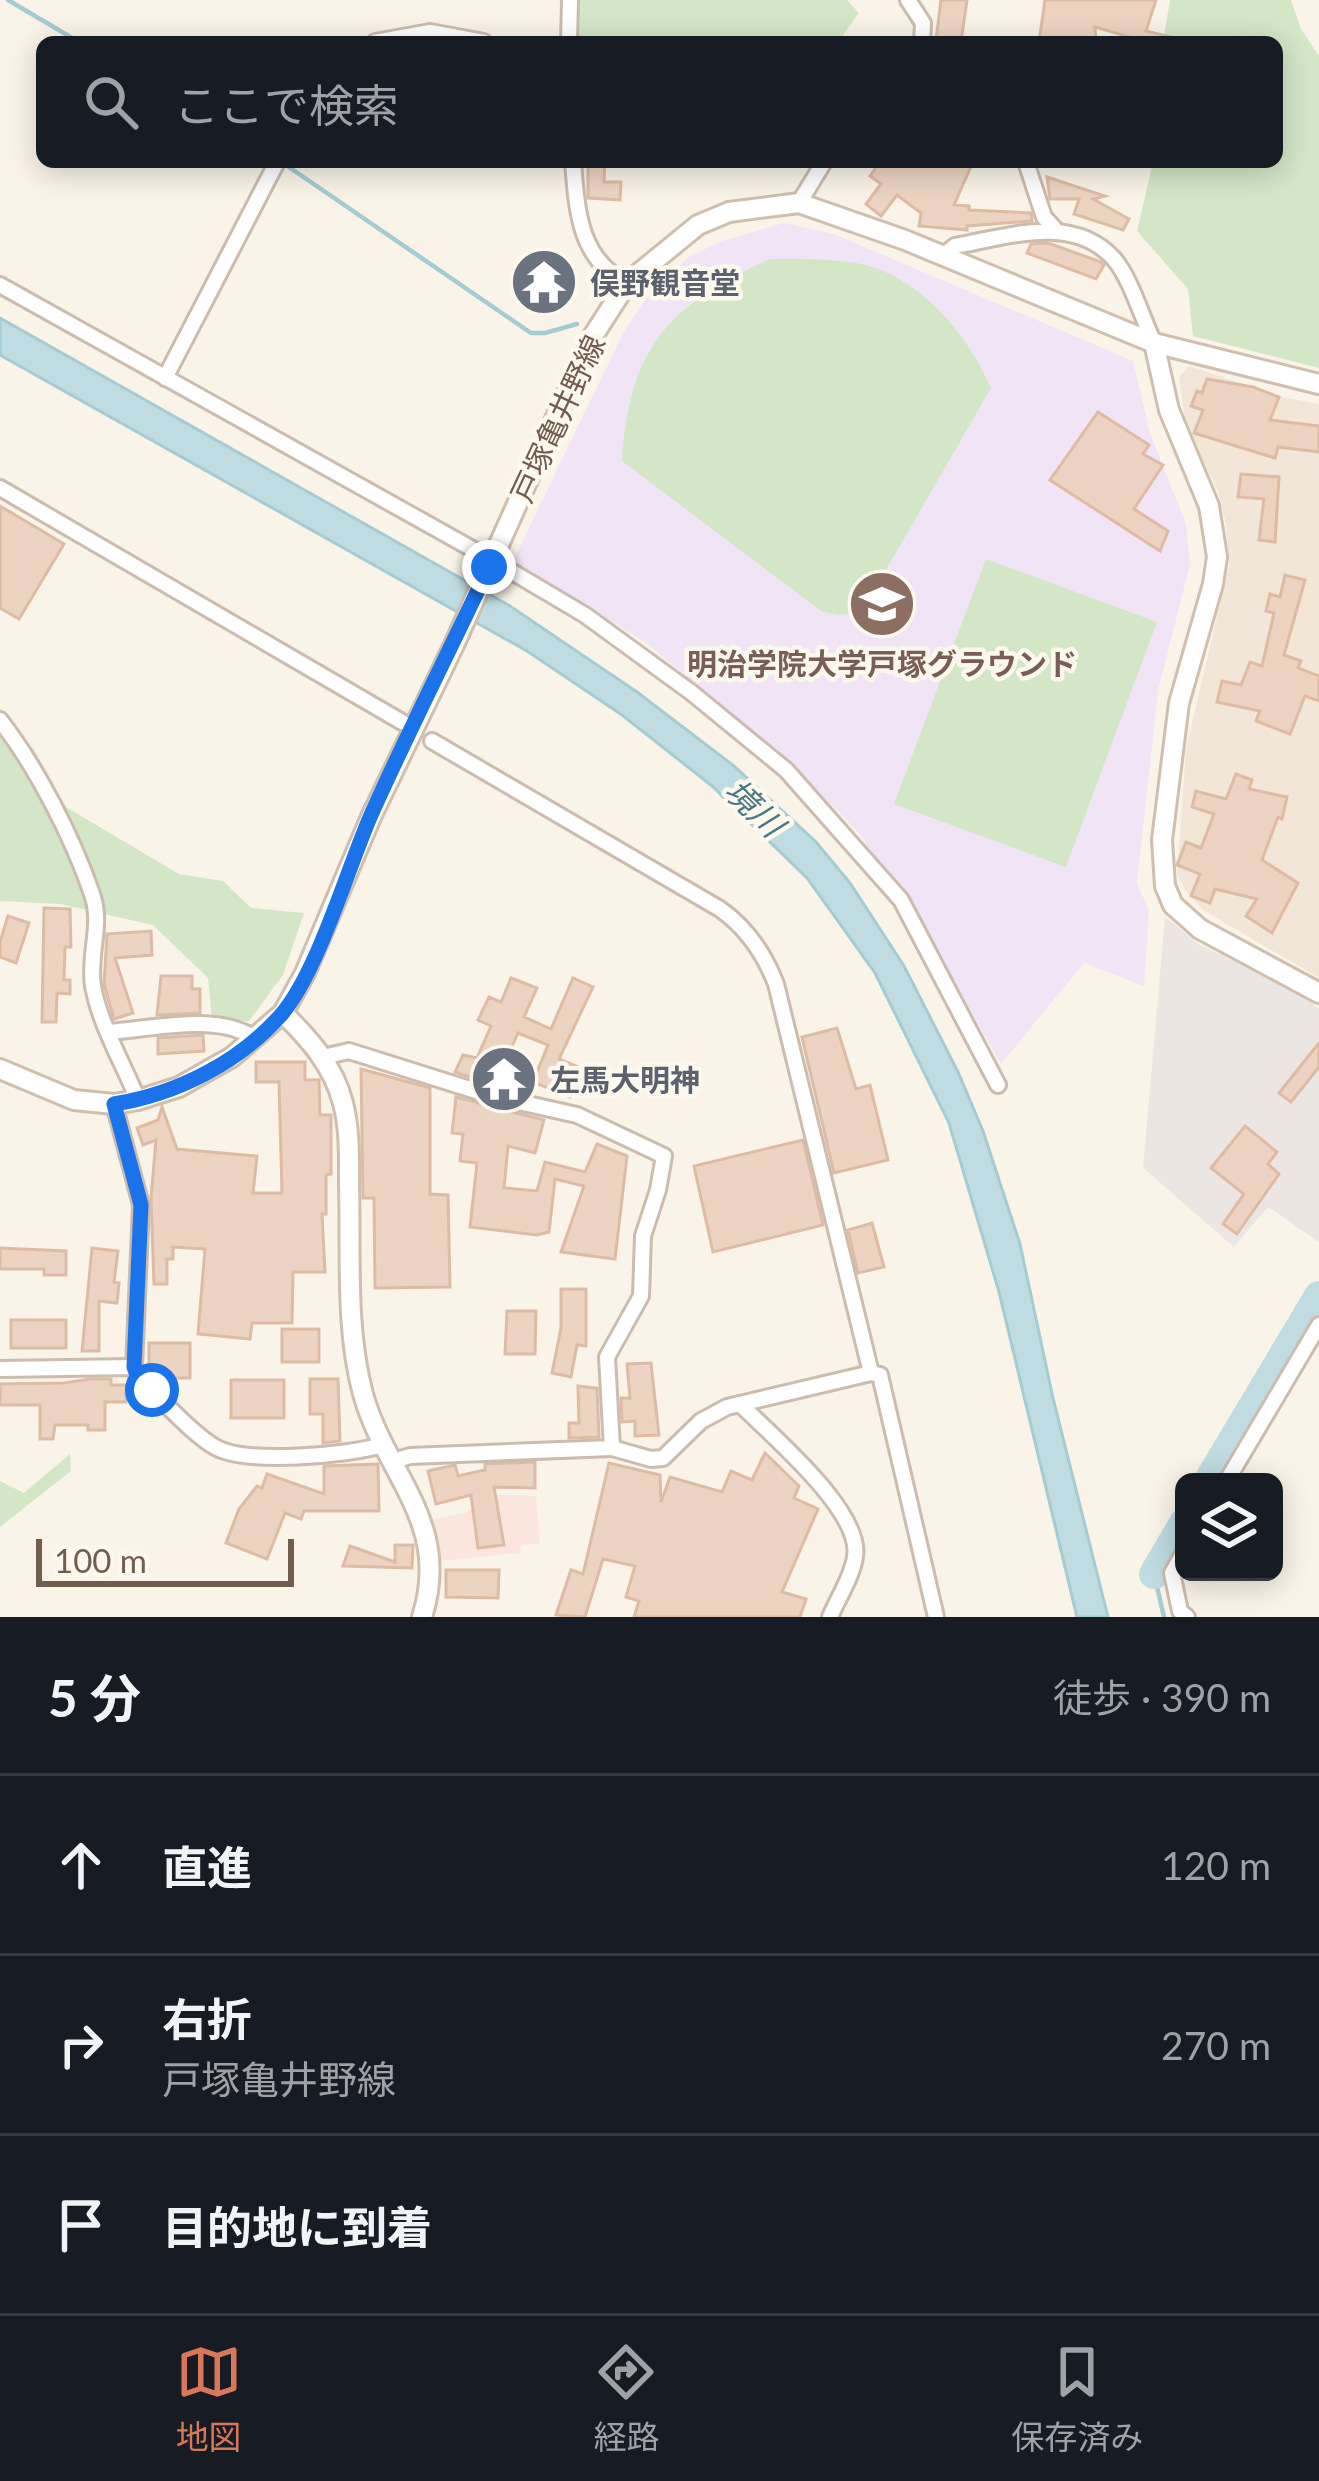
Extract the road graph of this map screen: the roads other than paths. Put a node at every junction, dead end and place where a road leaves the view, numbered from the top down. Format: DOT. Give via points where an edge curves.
graph roads {
  1 [pos="570,0"];
  2 [pos="908,0"];
  3 [pos="408,36"];
  4 [pos="452,36"];
  5 [pos="569,36"];
  6 [pos="922,36"];
  7 [pos="273,168"];
  8 [pos="574,168"];
  9 [pos="820,168"];
  10 [pos="1028,168"];
  11 [pos="799,203"];
  12 [pos="1055,229"];
  13 [pos="944,256"];
  14 [pos="627,283"];
  15 [pos="0,285"];
  16 [pos="1154,343"];
  17 [pos="165,378"];
  18 [pos="1319,384"];
  19 [pos="0,488"];
  20 [pos="491,564"];
  21 [pos="0,719"];
  22 [pos="401,722"];
  23 [pos="432,741"];
  24 [pos="1319,993"];
  25 [pos="283,1013"];
  26 [pos="109,1032"];
  27 [pos="255,1039"];
  28 [pos="323,1057"];
  29 [pos="0,1069"];
  30 [pos="998,1085"];
  31 [pos="138,1100"];
  32 [pos="114,1104"];
  33 [pos="1319,1325"];
  34 [pos="134,1367"];
  35 [pos="0,1370"];
  36 [pos="872,1372"];
  37 [pos="740,1404"];
  38 [pos="612,1448"];
  39 [pos="388,1453"];
  40 [pos="1231,1473"];
  41 [pos="1175,1568"];
  42 [pos="422,1617"];
  43 [pos="830,1617"];
  44 [pos="936,1617"];
  45 [pos="1187,1617"];
  1 -- 5 [label="street"];
  2 -- 6 [label="street"];
  3 -- 4 [label="street"];
  7 -- 17 [label="street"];
  8 -- 14 [label="street" via="588,247 606,273"];
  9 -- 11 [label="street"];
  10 -- 12 [label="street"];
  11 -- 13 [label="main road, 戸塚亀井野線"];
  11 -- 14 [label="main road, 戸塚亀井野線" via="729,212 698,225"];
  12 -- 13 [label="street" via="955,246"];
  12 -- 16 [label="street" via="1115,260"];
  13 -- 16 [label="main road, 戸塚亀井野線"];
  14 -- 20 [label="main road, 戸塚亀井野線" via="591,339"];
  15 -- 17 [label="street"];
  16 -- 18 [label="main road, 戸塚亀井野線"];
  16 -- 24 [label="main road" via="1169,410 1209,506 1216,557 1177,719 1162,840 1165,886 1173,905 1200,928"];
  17 -- 20 [label="street"];
  19 -- 22 [label="street"];
  20 -- 25 [label="main road, 戸塚亀井野線"];
  20 -- 30 [label="street" via="641,652 786,770 901,899"];
  21 -- 26 [label="street" via="39,779 94,897 93,985"];
  23 -- 36 [label="street" via="720,909 763,954"];
  25 -- 27 [label="main road, 戸塚亀井野線"];
  25 -- 28 [label="main road"];
  26 -- 27 [label="street" via="201,1026"];
  26 -- 31 [label="street"];
  27 -- 31 [label="main road, 戸塚亀井野線" via="206,1073"];
  28 -- 38 [label="street" via="349,1051 577,1115 664,1156 643,1236 640,1296 607,1357"];
  28 -- 39 [label="main road" via="347,1124 355,1354"];
  29 -- 32 [label="main road, 戸塚亀井野線" via="74,1100"];
  31 -- 32 [label="main road, 戸塚亀井野線"];
  32 -- 34 [label="street" via="141,1205"];
  33 -- 40 [label="street"];
  34 -- 35 [label="street"];
  34 -- 39 [label="street" via="223,1451"];
  36 -- 37 [label="street"];
  36 -- 44 [label="street" via="880,1375"];
  37 -- 38 [label="street" via="701,1421 663,1458"];
  37 -- 43 [label="street" via="854,1532 856,1556"];
  38 -- 39 [label="street"];
  39 -- 42 [label="main road" via="428,1543"];
  41 -- 45 [label="street"];
}
